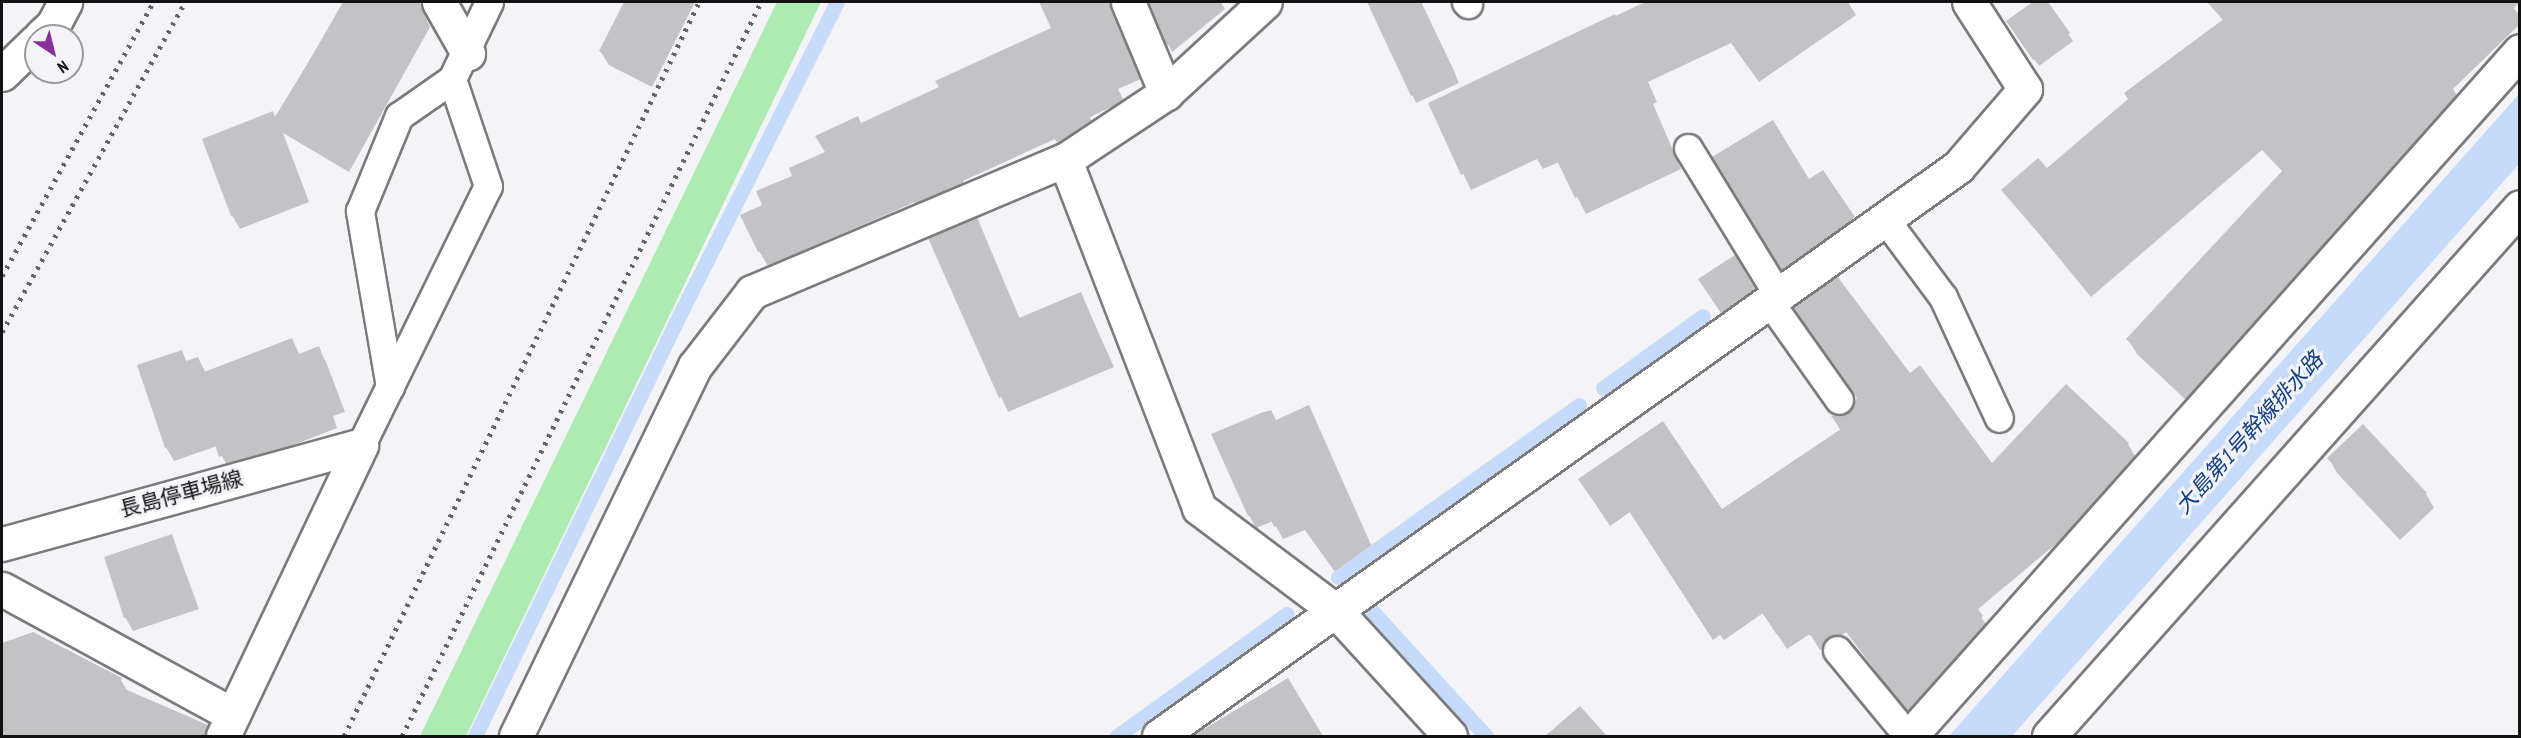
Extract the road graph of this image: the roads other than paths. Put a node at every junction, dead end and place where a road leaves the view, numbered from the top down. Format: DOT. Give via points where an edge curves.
graph roads {
  1 [pos="65,2"];
  2 [pos="440,2"];
  3 [pos="489,2"];
  4 [pos="1128,2"];
  5 [pos="1265,2"];
  6 [pos="1969,2"];
  7 [pos="54,24"];
  8 [pos="2520,51"];
  9 [pos="24,53"];
  10 [pos="460,66"];
  11 [pos="2,74"];
  12 [pos="1166,93"];
  13 [pos="1688,148"];
  14 [pos="1065,160"];
  15 [pos="2520,207"];
  16 [pos="1885,219"];
  17 [pos="1773,298"];
  18 [pos="390,387"];
  19 [pos="1839,400"];
  20 [pos="1999,418"];
  21 [pos="361,445"];
  22 [pos="2,544"];
  23 [pos="2,589"];
  24 [pos="1336,610"];
  25 [pos="1837,650"];
  26 [pos="228,726"];
  27 [pos="516,736"];
  28 [pos="1159,736"];
  29 [pos="1450,736"];
  30 [pos="1909,736"];
  31 [pos="2049,736"];
  1 -- 7 [label="street"];
  2 -- 10 [label="street"];
  3 -- 10 [label="lane"];
  4 -- 12 [label="street"];
  5 -- 12 [label="street"];
  6 -- 16 [label="street" via="2025,89 1958,167"];
  8 -- 30 [label="street"];
  9 -- 11 [label="street"];
  10 -- 18 [label="lane" via="488,186"];
  10 -- 18 [label="lane" via="399,116 360,211"];
  12 -- 14 [label="street"];
  13 -- 17 [label="lane"];
  14 -- 24 [label="street" via="1199,508"];
  14 -- 27 [label="street" via="752,292 695,366"];
  15 -- 31 [label="street"];
  16 -- 17 [label="street"];
  16 -- 20 [label="lane" via="1943,297"];
  17 -- 19 [label="lane"];
  17 -- 24 [label="street"];
  18 -- 21 [label="lane"];
  21 -- 22 [label="street, 長島停車場線"];
  21 -- 26 [label="street"];
  23 -- 26 [label="street"];
  24 -- 28 [label="street"];
  24 -- 29 [label="street"];
  25 -- 30 [label="lane"];
}
